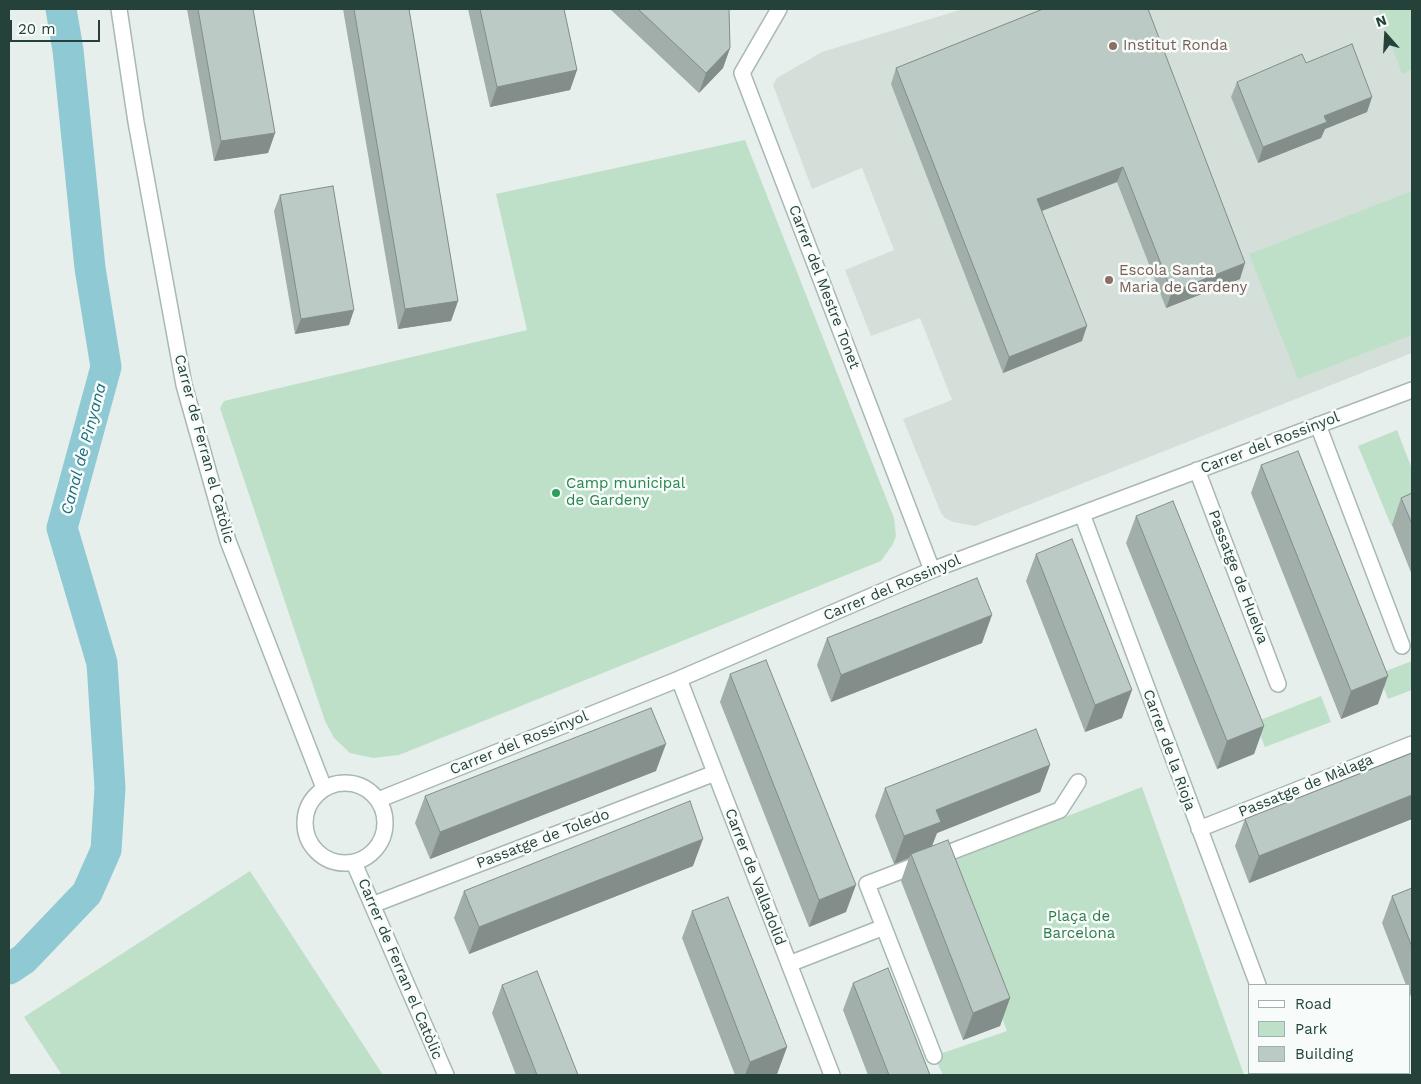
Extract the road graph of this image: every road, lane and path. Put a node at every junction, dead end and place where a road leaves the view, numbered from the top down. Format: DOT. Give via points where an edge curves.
graph roads {
  1 [pos="119,9"];
  2 [pos="779,9"];
  3 [pos="1412,390"];
  4 [pos="1318,425"];
  5 [pos="1197,470"];
  6 [pos="1082,514"];
  7 [pos="932,570"];
  8 [pos="1402,646"];
  9 [pos="679,679"];
  10 [pos="1278,684"];
  11 [pos="1412,744"];
  12 [pos="715,773"];
  13 [pos="1078,782"];
  14 [pos="324,788"];
  15 [pos="378,800"];
  16 [pos="1199,830"];
  17 [pos="354,863"];
  18 [pos="372,905"];
  19 [pos="884,927"];
  20 [pos="789,964"];
  21 [pos="1258,984"];
  22 [pos="934,1056"];
  23 [pos="446,1075"];
  24 [pos="832,1075"];
  1 -- 14 [label="street, Carrer de Ferran el Catòlic" via="184,385 228,541"];
  2 -- 7 [label="street, Carrer del Mestre Tonet" via="742,73"];
  3 -- 4 [label="street, Carrer del Rossinyol"];
  4 -- 5 [label="street, Carrer del Rossinyol"];
  4 -- 8 [label="street"];
  5 -- 6 [label="street, Carrer del Rossinyol"];
  5 -- 10 [label="street, Passatge de Huelva"];
  6 -- 7 [label="street, Carrer del Rossinyol"];
  6 -- 16 [label="street, Carrer de la Rioja"];
  7 -- 9 [label="street, Carrer del Rossinyol"];
  9 -- 12 [label="street, Carrer de Valladolid"];
  9 -- 15 [label="street, Carrer del Rossinyol"];
  11 -- 16 [label="street, Passatge de Màlaga"];
  12 -- 18 [label="street, Passatge de Toledo"];
  12 -- 20 [label="street, Carrer de Valladolid"];
  13 -- 19 [label="street" via="1060,810 867,884"];
  14 -- 15 [label="street" via="349,782 372,792"];
  14 -- 17 [label="street" via="307,807 305,832 310,844 329,860"];
  15 -- 17 [label="street" via="385,814 386,827 382,839 376,850"];
  16 -- 21 [label="street, Carrer de la Rioja"];
  17 -- 18 [label="street, Carrer de Ferran el Catòlic"];
  18 -- 23 [label="street, Carrer de Ferran el Catòlic"];
  19 -- 20 [label="street"];
  19 -- 22 [label="street"];
  20 -- 24 [label="street, Carrer de Valladolid"];
}
